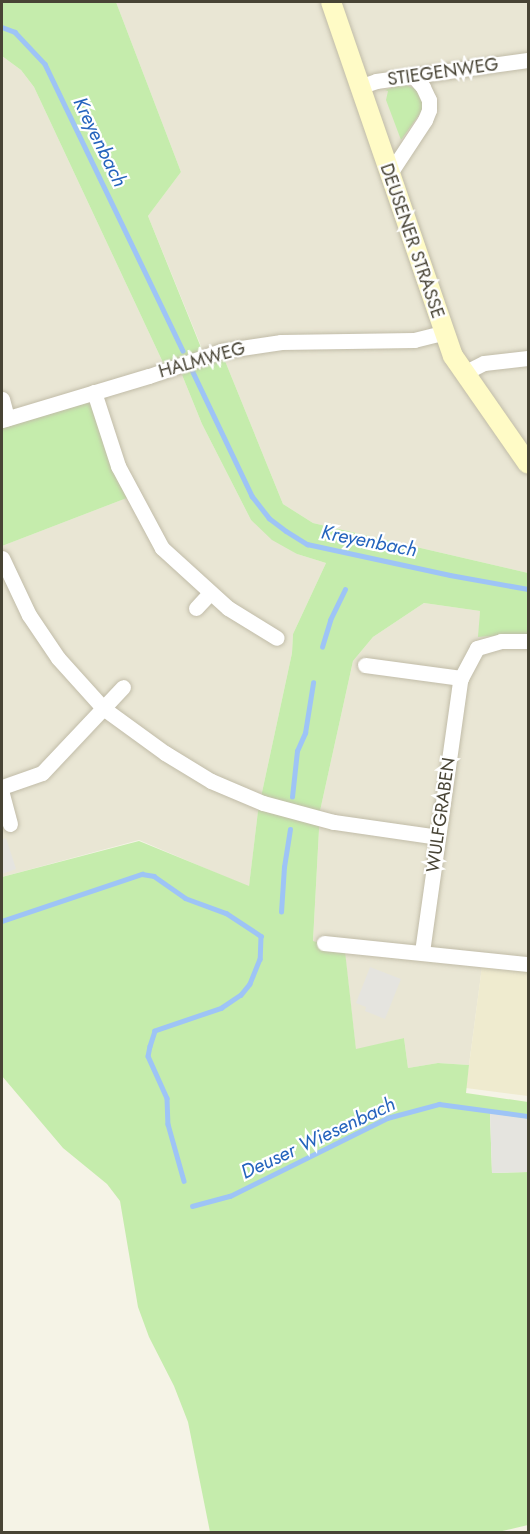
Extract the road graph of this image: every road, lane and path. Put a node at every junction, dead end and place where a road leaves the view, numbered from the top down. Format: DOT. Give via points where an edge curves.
graph roads {
  1 [pos="331,2"];
  2 [pos="528,60"];
  3 [pos="413,76"];
  4 [pos="359,87"];
  5 [pos="390,173"];
  6 [pos="443,333"];
  7 [pos="528,358"];
  8 [pos="464,373"];
  9 [pos="94,393"];
  10 [pos="2,399"];
  11 [pos="4,419"];
  12 [pos="528,464"];
  13 [pos="2,558"];
  14 [pos="210,593"];
  15 [pos="196,608"];
  16 [pos="277,638"];
  17 [pos="528,641"];
  18 [pos="365,665"];
  19 [pos="461,678"];
  20 [pos="123,687"];
  21 [pos="103,708"];
  22 [pos="2,787"];
  23 [pos="2,794"];
  24 [pos="10,824"];
  25 [pos="438,837"];
  26 [pos="324,943"];
  27 [pos="422,952"];
  28 [pos="528,964"];
  1 -- 4 [label="street, DEUSENER STRASSE"];
  2 -- 3 [label="street, STIEGENWEG"];
  3 -- 4 [label="street, STIEGENWEG"];
  3 -- 5 [label="street" via="423,87 429,110"];
  4 -- 5 [label="street, DEUSENER STRASSE"];
  5 -- 6 [label="street, DEUSENER STRASSE"];
  6 -- 8 [label="street, DEUSENER STRASSE"];
  6 -- 9 [label="street, HALMWEG" via="414,340 317,340 247,346"];
  7 -- 8 [label="street" via="484,363"];
  8 -- 12 [label="street, DEUSENER STRASSE"];
  9 -- 11 [label="street, HALMWEG"];
  9 -- 14 [label="street" via="118,466 162,549"];
  10 -- 11 [label="street"];
  13 -- 21 [label="street" via="29,615 58,658"];
  14 -- 15 [label="street"];
  14 -- 16 [label="street"];
  17 -- 19 [label="street, WULFGRABEN" via="501,641 477,648"];
  18 -- 19 [label="street"];
  19 -- 25 [label="street, WULFGRABEN"];
  20 -- 21 [label="street"];
  21 -- 22 [label="street" via="42,773"];
  21 -- 25 [label="street" via="202,775 263,803 334,822"];
  23 -- 24 [label="street"];
  25 -- 27 [label="street, WULFGRABEN"];
  26 -- 27 [label="street"];
  27 -- 28 [label="street"];
}
